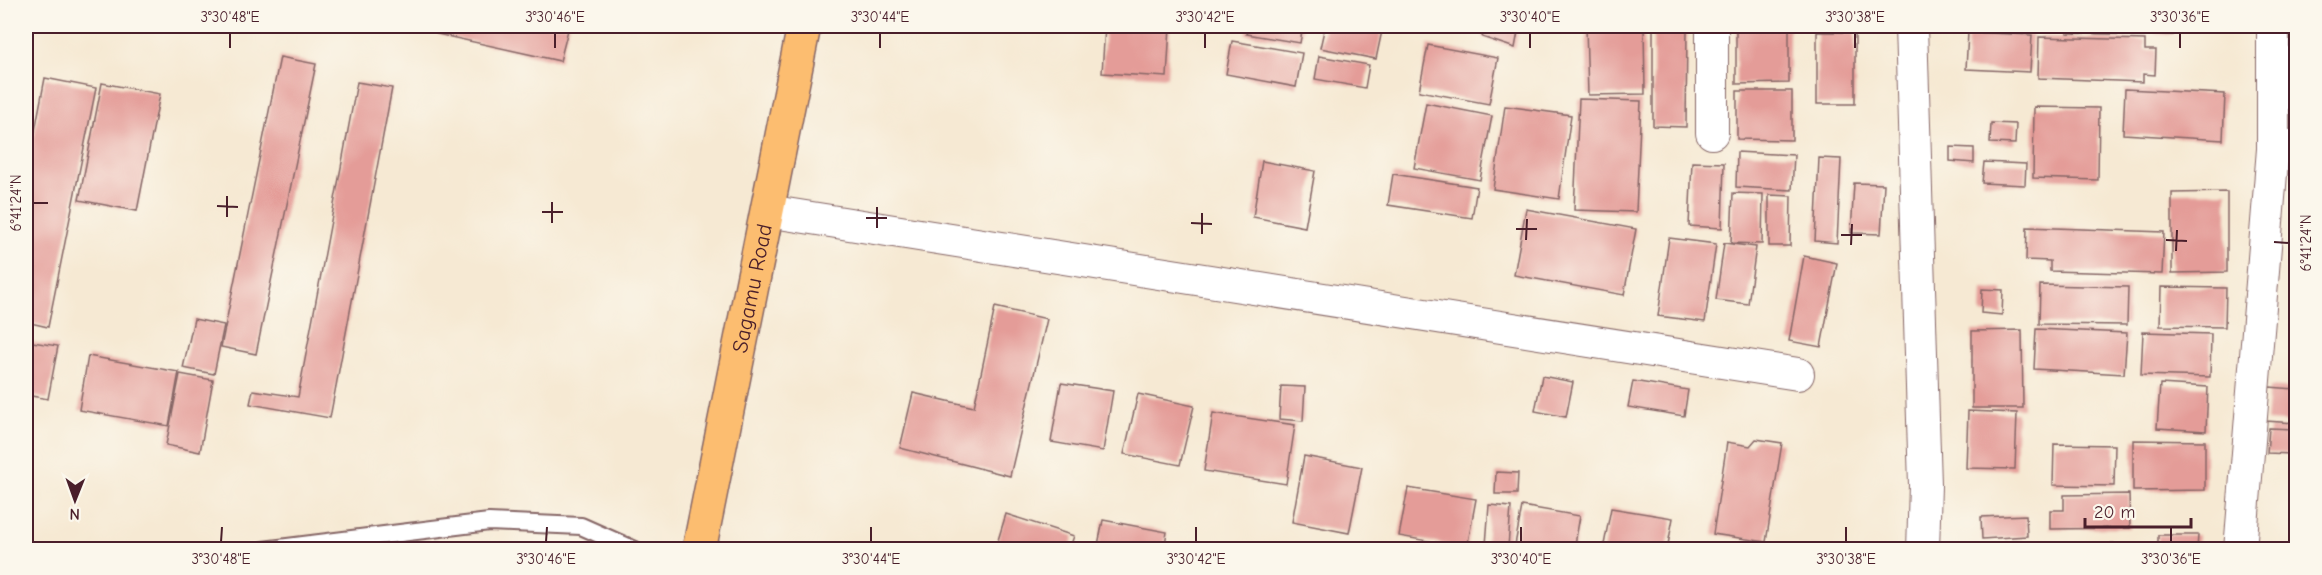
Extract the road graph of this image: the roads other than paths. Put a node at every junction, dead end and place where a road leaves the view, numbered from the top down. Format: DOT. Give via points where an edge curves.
graph roads {
  1 [pos="804,26"];
  2 [pos="1712,26"];
  3 [pos="1911,26"];
  4 [pos="2273,26"];
  5 [pos="1712,133"];
  6 [pos="2285,147"];
  7 [pos="767,211"];
  8 [pos="1798,374"];
  9 [pos="263,549"];
  10 [pos="635,549"];
  11 [pos="699,549"];
  12 [pos="1923,549"];
  13 [pos="2240,549"];
  1 -- 7 [label="highway, Sagamu Road"];
  2 -- 5 [label="street"];
  3 -- 12 [label="street" via="1925,485"];
  4 -- 6 [label="street"];
  6 -- 13 [label="street"];
  7 -- 8 [label="street"];
  7 -- 11 [label="highway, Sagamu Road"];
  9 -- 10 [label="lane" via="489,522 582,526"];
}
